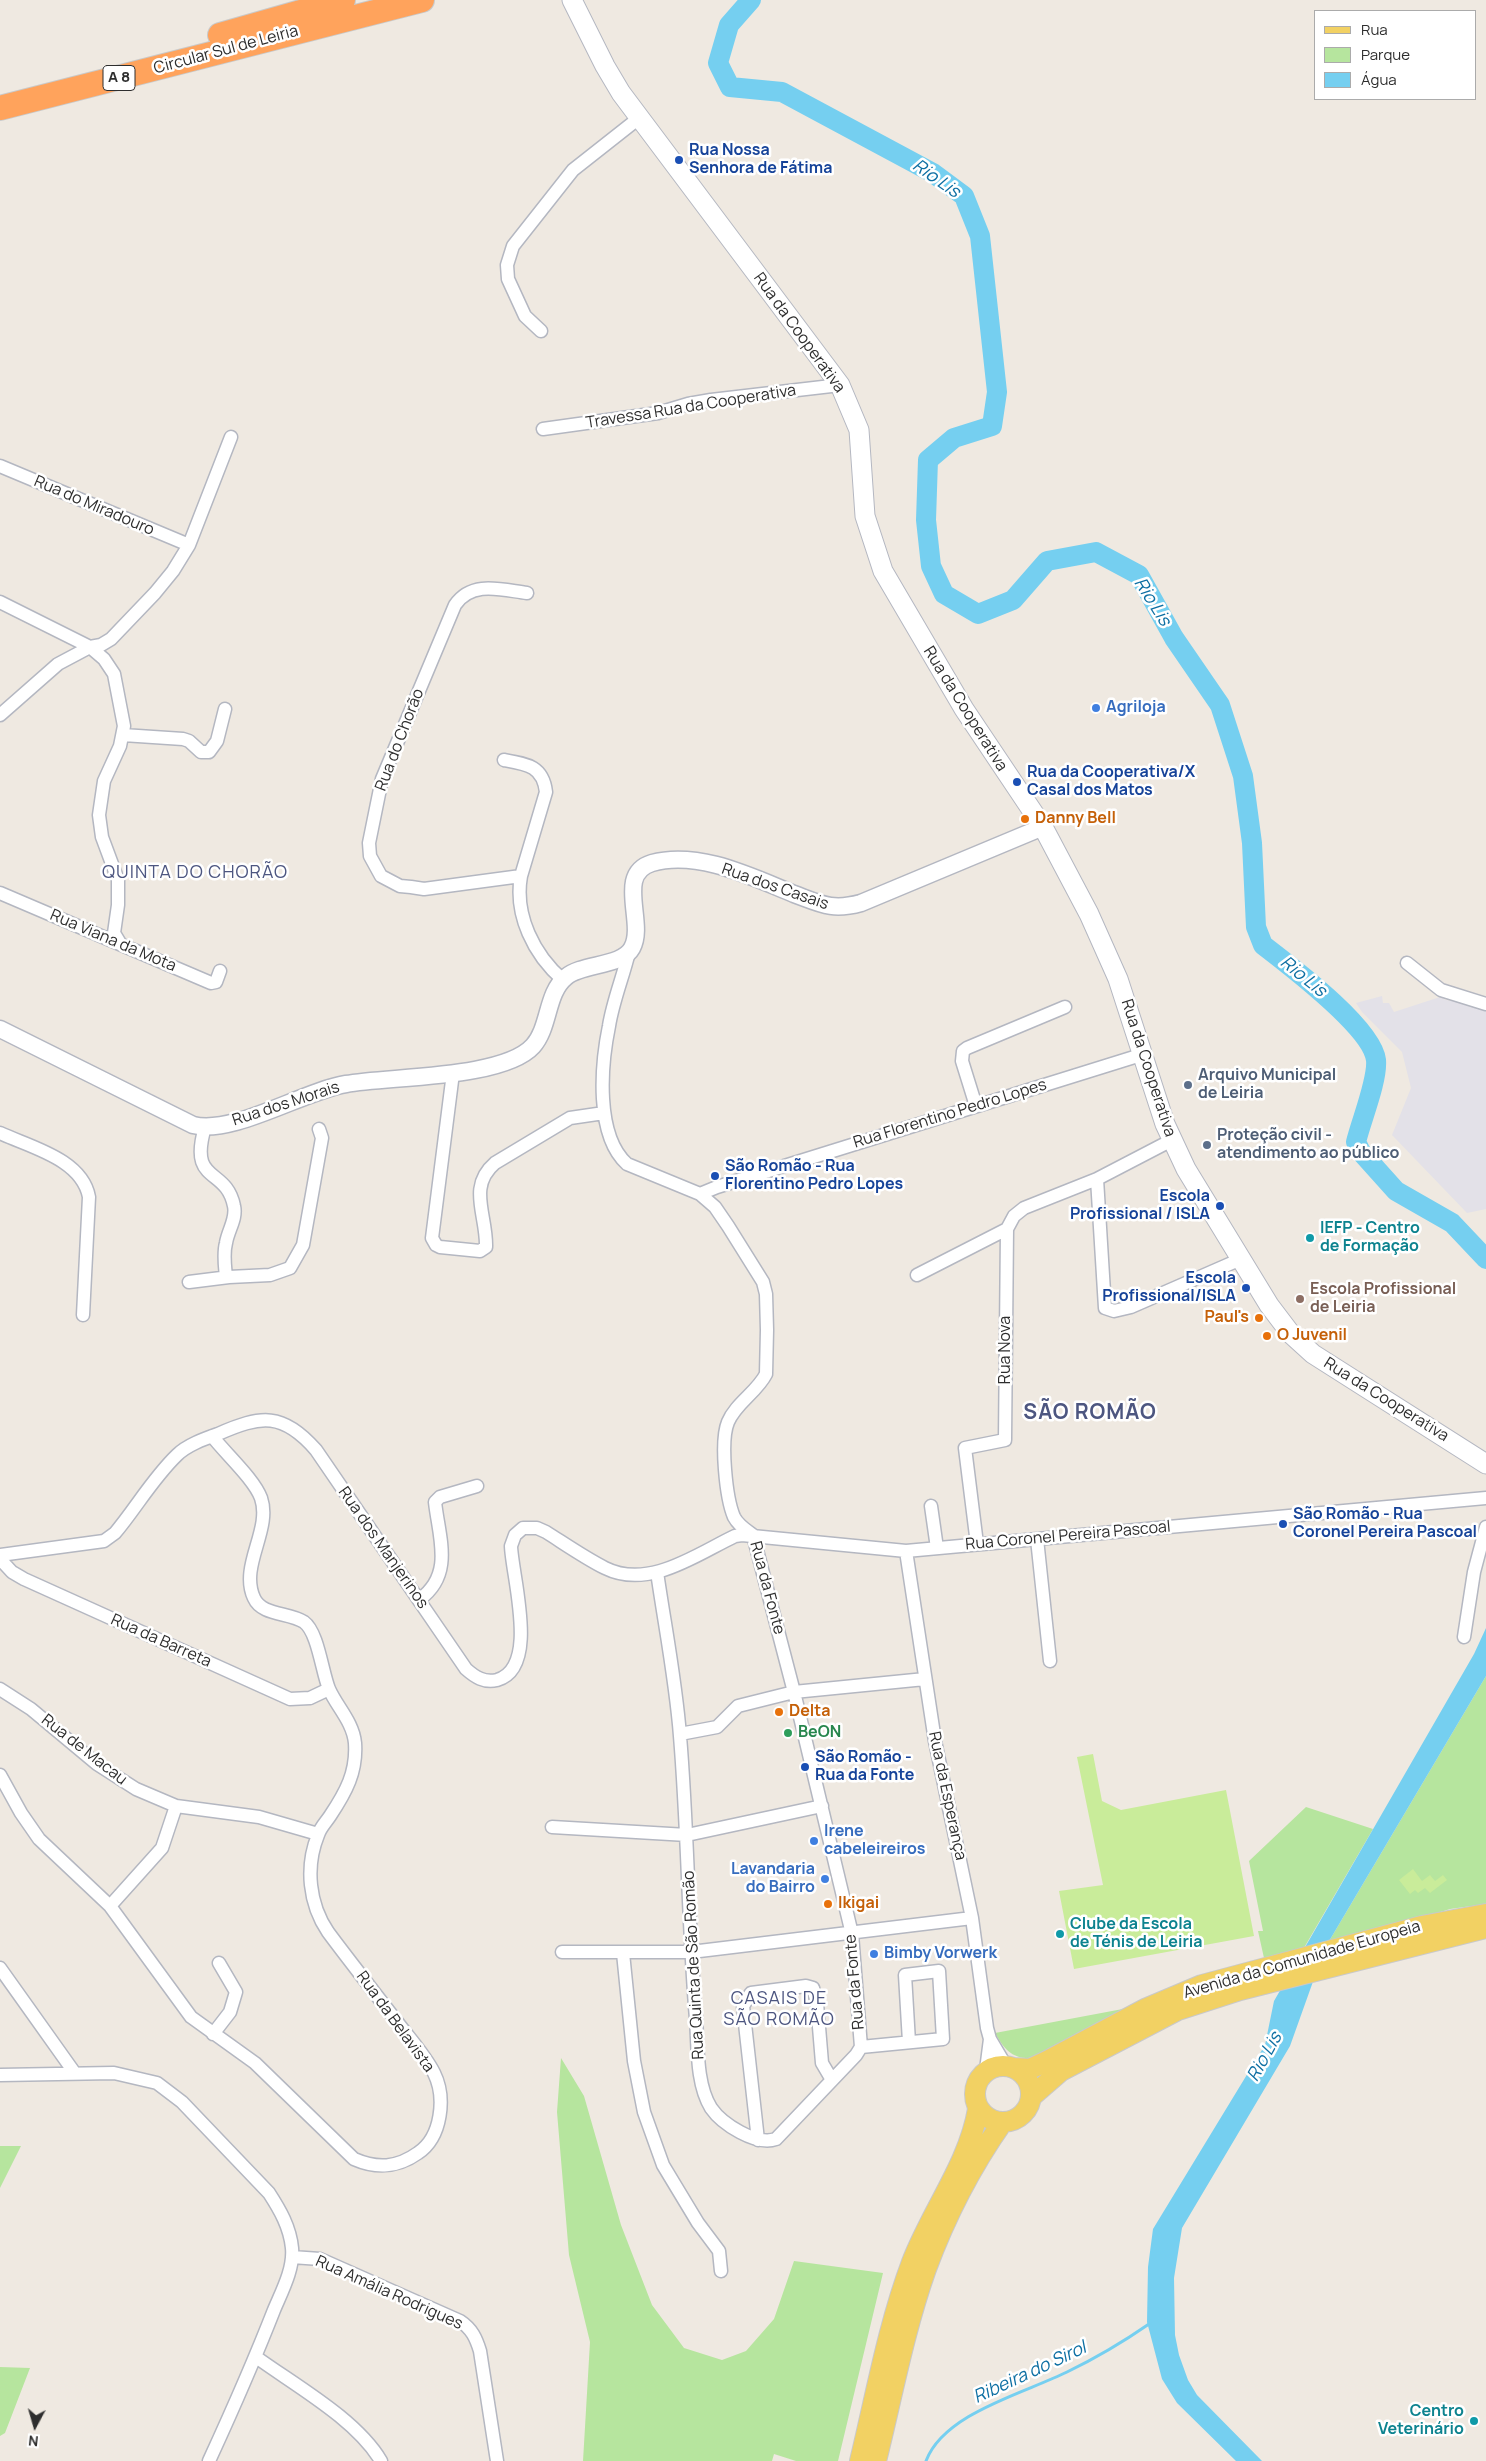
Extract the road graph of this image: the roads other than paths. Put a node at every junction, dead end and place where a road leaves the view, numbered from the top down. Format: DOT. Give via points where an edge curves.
graph roads {
  1 [pos="343,0"];
  2 [pos="422,0"];
  3 [pos="572,0"];
  4 [pos="234,39"];
  5 [pos="0,91"];
  6 [pos="0,108"];
  7 [pos="639,118"];
  8 [pos="541,331"];
  9 [pos="840,384"];
  10 [pos="543,429"];
  11 [pos="231,437"];
  12 [pos="0,466"];
  13 [pos="188,545"];
  14 [pos="527,592"];
  15 [pos="0,602"];
  16 [pos="90,647"];
  17 [pos="225,709"];
  18 [pos="0,715"];
  19 [pos="123,735"];
  20 [pos="504,760"];
  21 [pos="1043,827"];
  22 [pos="521,876"];
  23 [pos="0,893"];
  24 [pos="120,943"];
  25 [pos="629,952"];
  26 [pos="1407,963"];
  27 [pos="220,971"];
  28 [pos="562,980"];
  29 [pos="1486,1004"];
  30 [pos="1065,1007"];
  31 [pos="0,1029"];
  32 [pos="1144,1054"];
  33 [pos="453,1073"];
  34 [pos="976,1106"];
  35 [pos="604,1113"];
  36 [pos="204,1127"];
  37 [pos="319,1129"];
  38 [pos="0,1133"];
  39 [pos="1172,1140"];
  40 [pos="1098,1179"];
  41 [pos="700,1194"];
  42 [pos="1007,1229"];
  43 [pos="1241,1259"];
  44 [pos="917,1275"];
  45 [pos="226,1277"];
  46 [pos="189,1282"];
  47 [pos="84,1315"];
  48 [pos="212,1436"];
  49 [pos="1485,1467"];
  50 [pos="477,1486"];
  51 [pos="1486,1486"];
  52 [pos="1482,1499"];
  53 [pos="931,1506"];
  54 [pos="1486,1527"];
  55 [pos="753,1535"];
  56 [pos="1037,1539"];
  57 [pos="977,1544"];
  58 [pos="937,1548"];
  59 [pos="906,1551"];
  60 [pos="0,1557"];
  61 [pos="658,1572"];
  62 [pos="420,1600"];
  63 [pos="1464,1638"];
  64 [pos="1050,1661"];
  65 [pos="925,1679"];
  66 [pos="0,1688"];
  67 [pos="329,1690"];
  68 [pos="794,1692"];
  69 [pos="680,1734"];
  70 [pos="0,1775"];
  71 [pos="176,1806"];
  72 [pos="822,1806"];
  73 [pos="552,1827"];
  74 [pos="318,1834"];
  75 [pos="687,1835"];
  76 [pos="110,1906"];
  77 [pos="1486,1914"];
  78 [pos="972,1918"];
  79 [pos="1486,1928"];
  80 [pos="852,1934"];
  81 [pos="1368,1949"];
  82 [pos="562,1952"];
  83 [pos="691,1952"];
  84 [pos="623,1953"];
  85 [pos="219,1963"];
  86 [pos="0,1968"];
  87 [pos="1273,1974"];
  88 [pos="213,2034"];
  89 [pos="990,2040"];
  90 [pos="909,2042"];
  91 [pos="861,2046"];
  92 [pos="1010,2067"];
  93 [pos="986,2070"];
  94 [pos="74,2072"];
  95 [pos="0,2075"];
  96 [pos="832,2080"];
  97 [pos="1031,2096"];
  98 [pos="978,2108"];
  99 [pos="1002,2123"];
  100 [pos="758,2140"];
  101 [pos="292,2257"];
  102 [pos="721,2271"];
  103 [pos="256,2357"];
  104 [pos="209,2461"];
  105 [pos="380,2461"];
  106 [pos="497,2461"];
  107 [pos="860,2461"];
  108 [pos="876,2461"];
  1 -- 4 [label="highway, Circular Sul de Leiria / A 8"];
  2 -- 4 [label="highway, Circular Sul de Leiria / A 8"];
  3 -- 7 [label="main road, Rua da Cooperativa" via="605,66"];
  4 -- 5 [label="highway, Circular Sul de Leiria / A 8"];
  4 -- 6 [label="highway, Circular Sul de Leiria / A 8"];
  7 -- 8 [label="street" via="573,170 513,246 507,264 508,279 525,316"];
  7 -- 9 [label="main road, Rua da Cooperativa"];
  9 -- 10 [label="street, Travessa Rua da Cooperativa" via="704,401 658,413"];
  9 -- 21 [label="main road, Rua da Cooperativa" via="859,430 865,516 883,572 964,709"];
  11 -- 13 [label="street"];
  12 -- 13 [label="street, Rua do Miradouro"];
  13 -- 16 [label="street" via="173,571 129,622 101,646"];
  14 -- 22 [label="street, Rua do Chorão" via="475,589 455,605 382,779 369,843 370,856 378,871 400,886 424,888"];
  15 -- 16 [label="street"];
  16 -- 18 [label="street" via="58,664"];
  16 -- 19 [label="street" via="114,674 124,718"];
  17 -- 19 [label="street" via="217,742 209,752 201,752 183,739"];
  19 -- 24 [label="street" via="104,781 99,815 102,836 118,880 114,934"];
  20 -- 22 [label="street" via="534,768 545,780 546,792"];
  21 -- 25 [label="street, Rua dos Casais" via="861,903 840,907 820,904 702,863 676,860 651,864 634,878 636,932"];
  21 -- 32 [label="main road, Rua da Cooperativa" via="1089,914 1118,979"];
  22 -- 28 [label="street" via="519,895 533,943 542,960"];
  23 -- 24 [label="street, Rua Viana da Mota"];
  24 -- 27 [label="street, Rua Viana da Mota" via="211,983 216,982"];
  25 -- 28 [label="street" via="618,959 574,972"];
  25 -- 35 [label="street, Rua da Fonte" via="606,1039"];
  26 -- 29 [label="street" via="1441,990"];
  28 -- 33 [label="street, Rua dos Morais" via="540,1034 529,1050 510,1060"];
  30 -- 34 [label="street" via="963,1051 962,1061"];
  31 -- 36 [label="street, Rua dos Morais" via="193,1125"];
  32 -- 34 [label="street, Rua Florentino Pedro Lopes"];
  32 -- 39 [label="main road, Rua da Cooperativa"];
  33 -- 35 [label="street" via="432,1238 440,1247 484,1249 479,1187 481,1177 495,1163 570,1118"];
  33 -- 36 [label="street, Rua dos Morais" via="342,1084 245,1118"];
  34 -- 41 [label="street, Rua Florentino Pedro Lopes"];
  35 -- 41 [label="street, Rua da Fonte" via="612,1143 628,1164"];
  36 -- 45 [label="street" via="199,1148 201,1163 205,1171 229,1191 235,1211 226,1243"];
  37 -- 45 [label="street" via="322,1138 303,1245 298,1256 290,1268 277,1273"];
  38 -- 47 [label="street" via="61,1161 84,1182 88,1197"];
  39 -- 40 [label="street"];
  39 -- 43 [label="main road, Rua da Cooperativa"];
  40 -- 42 [label="street" via="1024,1208 1014,1216"];
  40 -- 43 [label="street" via="1104,1304 1107,1310 1131,1307"];
  41 -- 55 [label="street, Rua da Fonte" via="715,1207 728,1226 763,1282 766,1294 766,1374 761,1384 733,1413 725,1436 731,1507 738,1522"];
  42 -- 44 [label="street"];
  42 -- 57 [label="street, Rua Nova" via="1005,1440 965,1448"];
  43 -- 49 [label="main road, Rua da Cooperativa" via="1268,1305 1298,1342"];
  45 -- 46 [label="street"];
  48 -- 60 [label="street, Rua dos Manjerinos" via="177,1455 109,1538"];
  48 -- 62 [label="street, Rua dos Manjerinos" via="255,1420 279,1422 298,1431 316,1450"];
  48 -- 67 [label="street, Rua da Belavista" via="255,1486 263,1506 251,1579 254,1599 265,1609 299,1620 309,1628"];
  50 -- 62 [label="street" via="440,1497 435,1502 442,1562 433,1587"];
  51 -- 52 [label="street"];
  52 -- 56 [label="street, Rua Coronel Pereira Pascoal"];
  53 -- 58 [label="street"];
  54 -- 63 [label="street" via="1474,1572"];
  55 -- 59 [label="street, Rua Coronel Pereira Pascoal"];
  55 -- 61 [label="street, Rua Coronel Pereira Pascoal" via="735,1536"];
  55 -- 68 [label="street, Rua da Fonte"];
  56 -- 57 [label="street, Rua Coronel Pereira Pascoal"];
  56 -- 64 [label="street"];
  57 -- 58 [label="street, Rua Coronel Pereira Pascoal"];
  58 -- 59 [label="street, Rua Coronel Pereira Pascoal"];
  59 -- 65 [label="street, Rua da Esperança"];
  60 -- 67 [label="street, Rua da Barreta" via="12,1572 24,1579 290,1699 310,1698"];
  61 -- 62 [label="street, Rua dos Manjerinos" via="635,1575 614,1572 538,1528 524,1528 515,1535 511,1546 521,1626 519,1651 506,1676 493,1681 479,1679 466,1669"];
  61 -- 69 [label="street, Rua Quinta de São Romão"];
  65 -- 68 [label="street"];
  65 -- 78 [label="street, Rua da Esperança"];
  66 -- 71 [label="street, Rua de Macau" via="117,1779"];
  67 -- 74 [label="street, Rua da Belavista" via="352,1728 355,1754 351,1781"];
  68 -- 69 [label="street" via="738,1706 717,1727"];
  68 -- 72 [label="street, Rua da Fonte"];
  69 -- 75 [label="street, Rua Quinta de São Romão"];
  70 -- 76 [label="street, Rua da Belavista" via="39,1839"];
  71 -- 74 [label="street, Rua de Macau" via="259,1817"];
  71 -- 76 [label="street" via="162,1848"];
  72 -- 75 [label="street"];
  72 -- 80 [label="street, Rua da Fonte"];
  73 -- 75 [label="street"];
  74 -- 88 [label="street, Rua da Belavista" via="311,1881 316,1911 328,1932 434,2074 441,2104 434,2133 421,2151 398,2164 366,2164 343,2150 255,2063"];
  75 -- 83 [label="street, Rua Quinta de São Romão"];
  76 -- 88 [label="street, Rua da Belavista" via="178,2002"];
  77 -- 81 [label="main road, Avenida da Comunidade Europeia" via="1422,1926"];
  78 -- 80 [label="street"];
  78 -- 89 [label="street, Rua da Esperança"];
  79 -- 81 [label="main road, Avenida da Comunidade Europeia"];
  80 -- 83 [label="street"];
  80 -- 91 [label="street, Rua da Fonte"];
  81 -- 87 [label="main road, Avenida da Comunidade Europeia"];
  82 -- 84 [label="street"];
  83 -- 84 [label="street"];
  83 -- 100 [label="street, Rua Quinta de São Romão" via="701,2080 711,2107 724,2120"];
  84 -- 102 [label="street" via="634,2061 644,2112 663,2165 719,2251"];
  85 -- 88 [label="street" via="236,1992 230,2012"];
  86 -- 94 [label="street"];
  87 -- 92 [label="main road, Avenida da Comunidade Europeia" via="1202,1985 1114,2024 1030,2069"];
  87 -- 97 [label="main road, Avenida da Comunidade Europeia" via="1157,2019 1061,2071"];
  89 -- 92 [label="street, Rua da Esperança"];
  89 -- 93 [label="street, Rua da Esperança"];
  90 -- 90 [label="street" via="942,2039 939,1972 905,1975"];
  90 -- 91 [label="street"];
  91 -- 96 [label="street"];
  92 -- 93 [label="main road, Avenida da Comunidade Europeia"];
  92 -- 97 [label="main road" via="1025,2077"];
  93 -- 98 [label="main road" via="976,2084"];
  94 -- 95 [label="street"];
  94 -- 101 [label="street" via="138,2077 171,2092 268,2193 285,2220"];
  96 -- 100 [label="street" via="781,2136 769,2142"];
  96 -- 100 [label="street" via="822,2063 813,1988 806,1986 751,1993 743,2006"];
  97 -- 99 [label="main road, Avenida da Comunidade Europeia" via="1029,2105 1018,2118"];
  98 -- 99 [label="main road" via="992,2120"];
  98 -- 107 [label="main road" via="969,2143 912,2262"];
  99 -- 108 [label="main road" via="967,2180 927,2267 912,2314"];
  101 -- 103 [label="street" via="288,2276"];
  101 -- 106 [label="street, Rua Amália Rodrigues" via="320,2260 460,2321 468,2328 475,2336 480,2351"];
  103 -- 104 [label="street"];
  103 -- 105 [label="street" via="346,2422 367,2441"];
}
